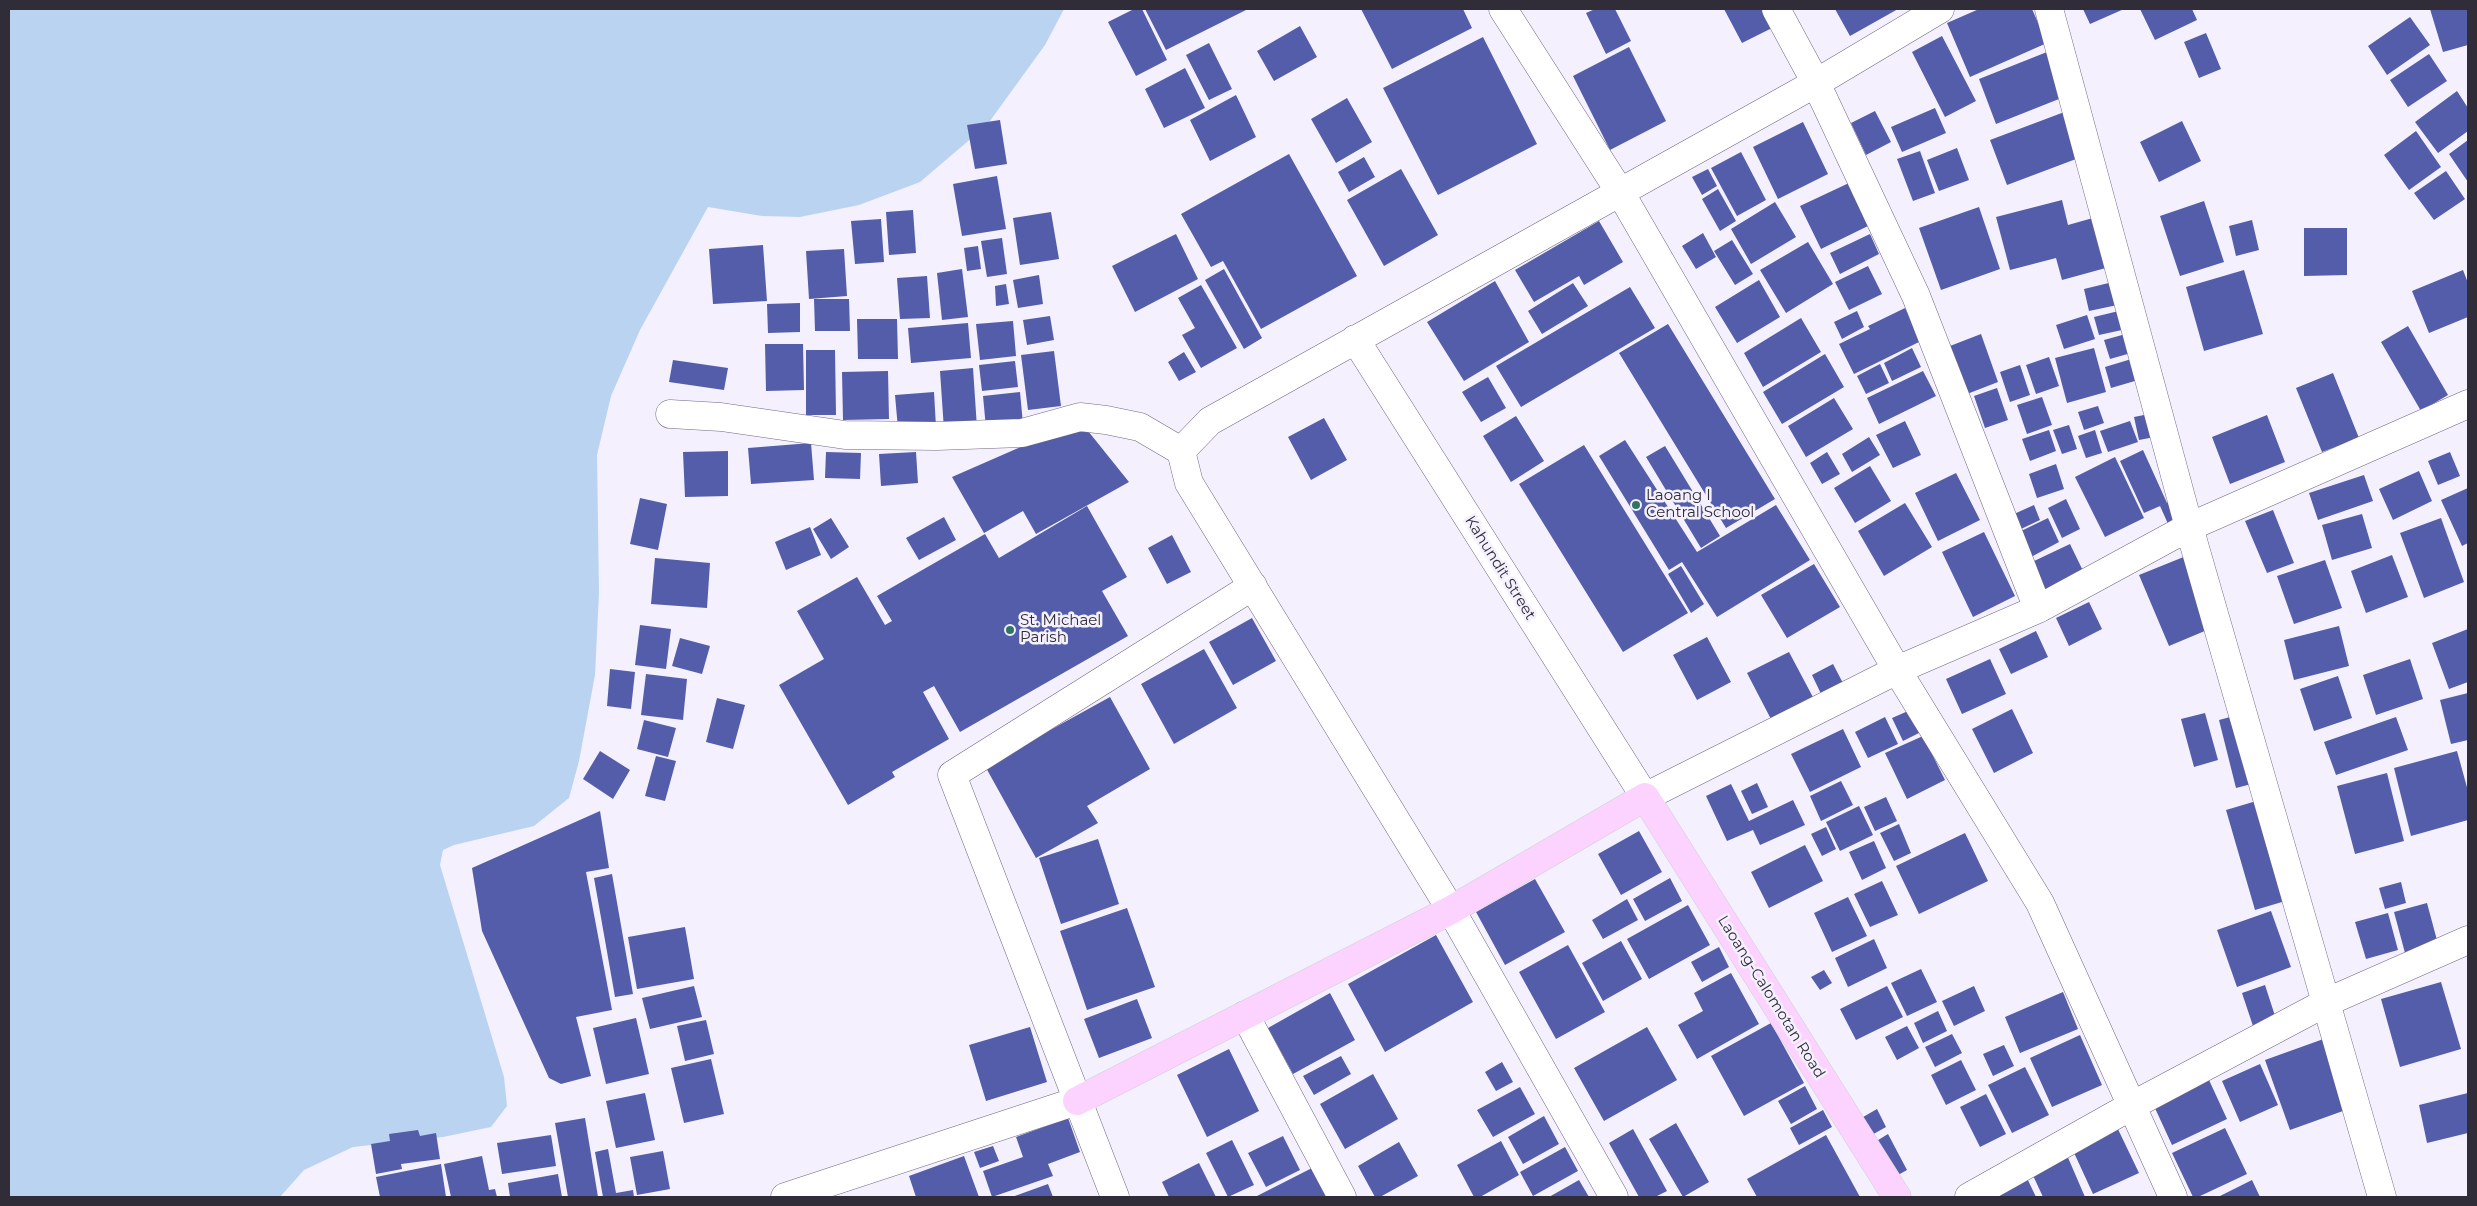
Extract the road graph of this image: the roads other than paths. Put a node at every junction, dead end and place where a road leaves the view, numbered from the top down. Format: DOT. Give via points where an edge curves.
graph roads {
  1 [pos="1502,9"];
  2 [pos="1776,9"];
  3 [pos="1940,9"];
  4 [pos="2049,9"];
  5 [pos="1816,83"];
  6 [pos="1620,192"];
  7 [pos="1355,339"];
  8 [pos="2468,404"];
  9 [pos="670,414"];
  10 [pos="1182,450"];
  11 [pos="2189,528"];
  12 [pos="1253,586"];
  13 [pos="2038,610"];
  14 [pos="1897,670"];
  15 [pos="1645,797"];
  16 [pos="1451,910"];
  17 [pos="2468,940"];
  18 [pos="2327,1002"];
  19 [pos="1245,1015"];
  20 [pos="1077,1101"];
  21 [pos="2133,1105"];
  22 [pos="785,1197"];
  23 [pos="1115,1197"];
  24 [pos="1342,1197"];
  25 [pos="1614,1197"];
  26 [pos="1897,1197"];
  27 [pos="1969,1197"];
  28 [pos="2173,1197"];
  29 [pos="2382,1197"];
  1 -- 6 [label="street"];
  2 -- 5 [label="street"];
  3 -- 5 [label="street"];
  4 -- 11 [label="street"];
  5 -- 6 [label="street"];
  5 -- 13 [label="street" via="1916,296"];
  6 -- 7 [label="street"];
  6 -- 14 [label="street"];
  7 -- 10 [label="street" via="1210,420"];
  7 -- 15 [label="street, Kahundit Street"];
  8 -- 11 [label="street"];
  9 -- 10 [label="street" via="721,416 845,435 937,436 1022,432 1080,418 1140,427"];
  10 -- 12 [label="street" via="1189,483"];
  11 -- 13 [label="street"];
  11 -- 18 [label="street"];
  12 -- 16 [label="street"];
  12 -- 20 [label="street" via="952,775"];
  13 -- 14 [label="street"];
  14 -- 15 [label="street"];
  14 -- 21 [label="street" via="2040,903"];
  15 -- 16 [label="main road"];
  15 -- 26 [label="main road, Laoang-Calomotan Road"];
  16 -- 19 [label="main road"];
  16 -- 25 [label="street"];
  17 -- 18 [label="street"];
  18 -- 21 [label="street"];
  18 -- 29 [label="street"];
  19 -- 20 [label="main road"];
  19 -- 24 [label="street"];
  20 -- 22 [label="street"];
  20 -- 23 [label="street"];
  21 -- 27 [label="street"];
  21 -- 28 [label="street"];
}
